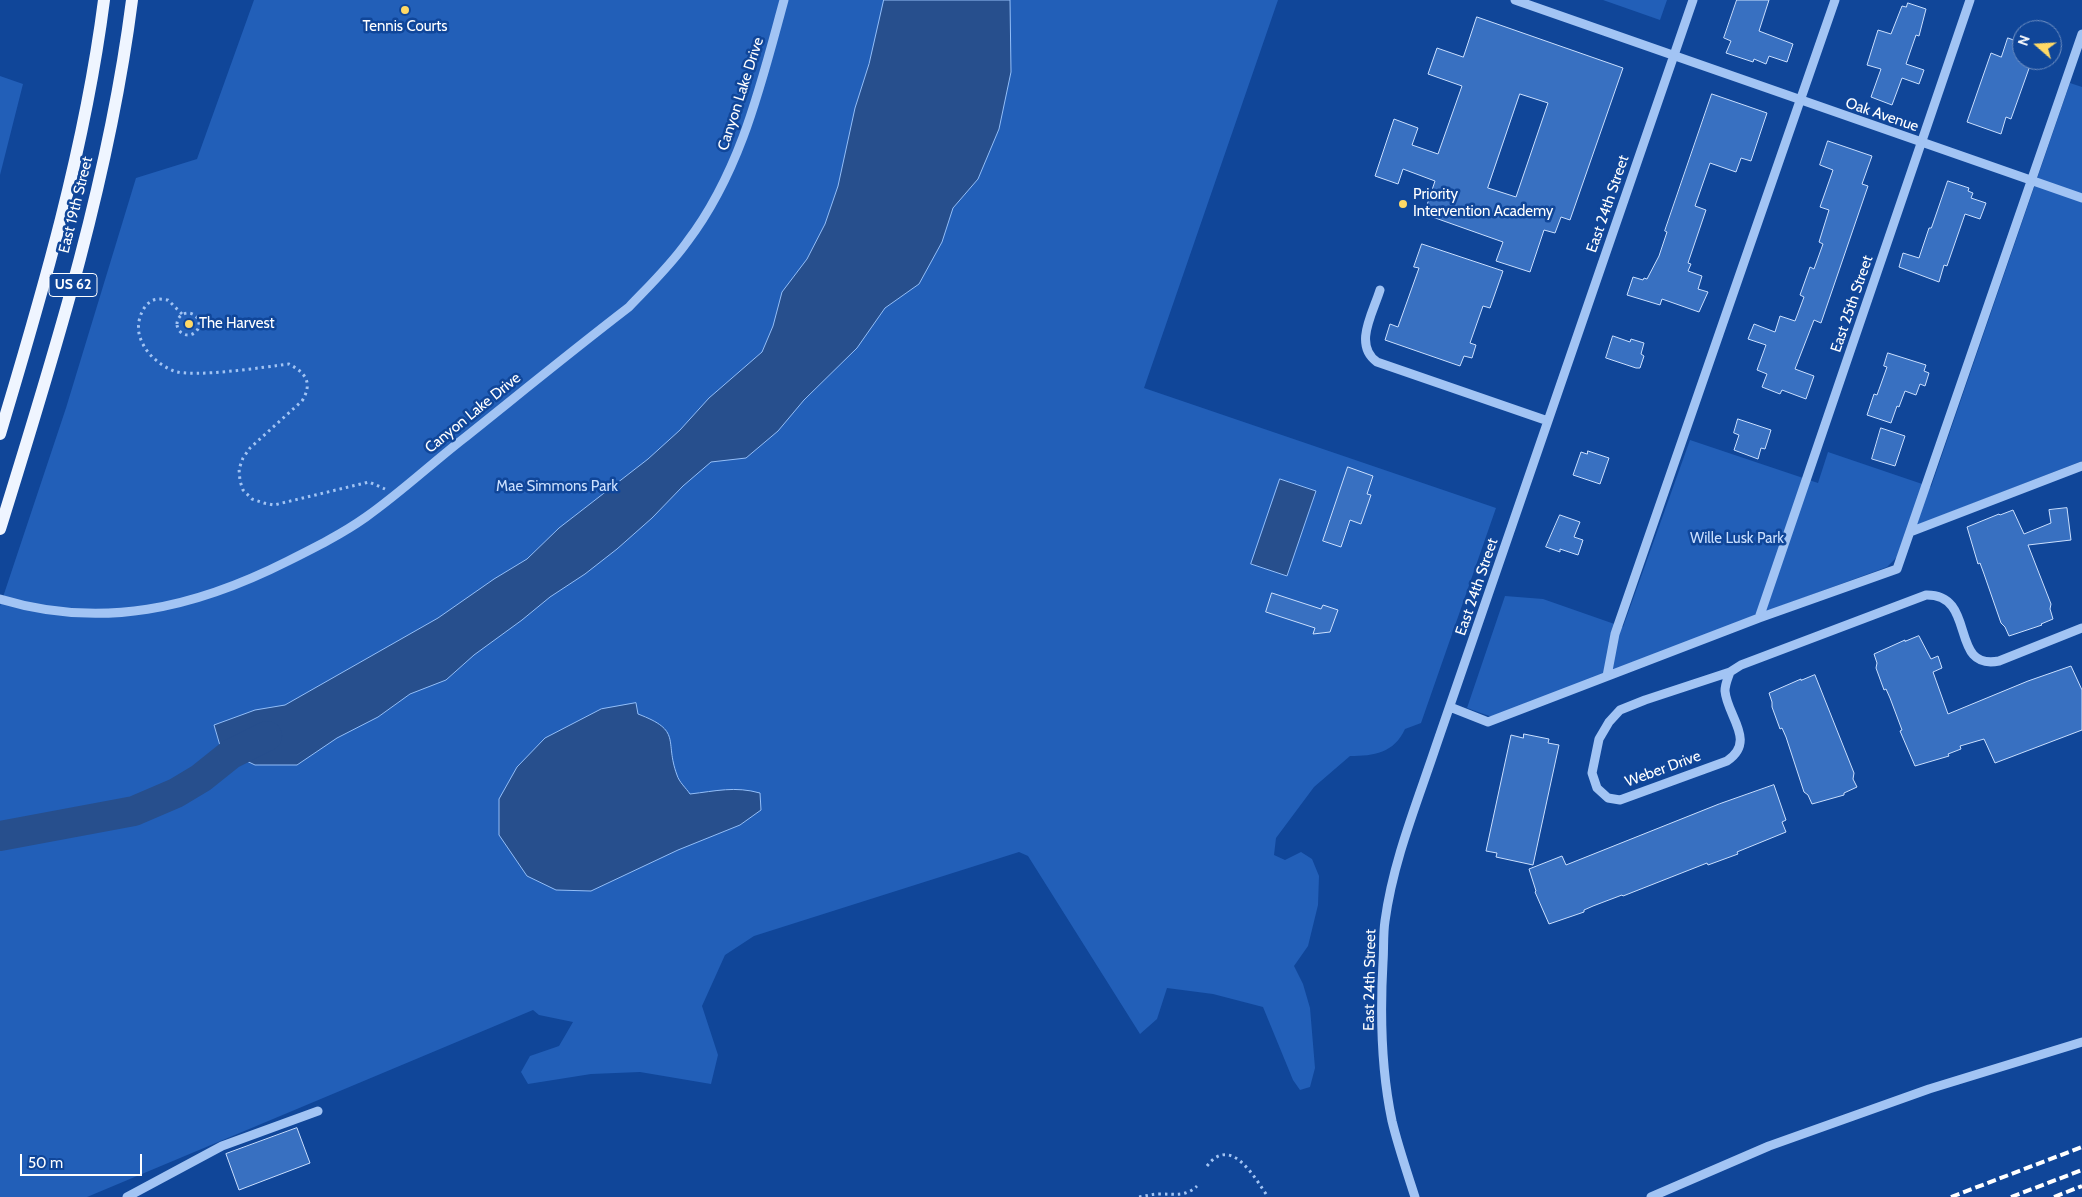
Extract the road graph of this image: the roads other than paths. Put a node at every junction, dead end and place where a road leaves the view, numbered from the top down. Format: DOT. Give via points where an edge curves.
graph roads {
  1 [pos="104,0"];
  2 [pos="132,0"];
  3 [pos="784,0"];
  4 [pos="1516,0"];
  5 [pos="1693,0"];
  6 [pos="1835,0"];
  7 [pos="1970,0"];
  8 [pos="2082,34"];
  9 [pos="1674,56"];
  10 [pos="1801,100"];
  11 [pos="1921,143"];
  12 [pos="2031,181"];
  13 [pos="2082,198"];
  14 [pos="1380,290"];
  15 [pos="1548,421"];
  16 [pos="0,434"];
  17 [pos="2082,466"];
  18 [pos="0,529"];
  19 [pos="1910,532"];
  20 [pos="0,599"];
  21 [pos="1760,618"];
  22 [pos="2082,628"];
  23 [pos="1730,672"];
  24 [pos="1607,676"];
  25 [pos="1450,707"];
  26 [pos="2082,1042"];
  27 [pos="318,1111"];
  28 [pos="127,1197"];
  29 [pos="1414,1197"];
  30 [pos="1651,1197"];
  1 -- 16 [label="main road, East 19th Street / US 62" via="65,210"];
  2 -- 18 [label="main road, East 19th Street / US 62" via="110,135 90,222 57,344"];
  3 -- 20 [label="street, Canyon Lake Drive" via="755,108 735,160 688,242 628,307 366,517 259,576 167,607 86,614 50,611"];
  4 -- 9 [label="street, Oak Avenue"];
  5 -- 9 [label="street, East 24th Street"];
  6 -- 10 [label="street"];
  7 -- 11 [label="street, East 25th Street"];
  8 -- 12 [label="street"];
  9 -- 10 [label="street, Oak Avenue"];
  9 -- 15 [label="street, East 24th Street"];
  10 -- 11 [label="street, Oak Avenue"];
  10 -- 24 [label="street" via="1615,634"];
  11 -- 12 [label="street, Oak Avenue"];
  11 -- 21 [label="street, East 25th Street"];
  12 -- 13 [label="street, Oak Avenue"];
  12 -- 19 [label="street"];
  14 -- 15 [label="street" via="1364,340 1372,359"];
  15 -- 25 [label="street, East 24th Street"];
  17 -- 19 [label="street"];
  19 -- 21 [label="street" via="1897,569"];
  21 -- 24 [label="street"];
  22 -- 23 [label="street, Weber Drive" via="1988,663 1972,654 1953,606 1936,595 1926,596"];
  23 -- 23 [label="street, Weber Drive" via="1620,710 1599,738 1592,773 1597,788 1608,798 1620,800 1736,755 1741,745 1740,735 1725,691"];
  24 -- 25 [label="street" via="1488,722"];
  25 -- 29 [label="street, East 24th Street" via="1404,841 1385,920 1381,996 1386,1080 1392,1122"];
  26 -- 30 [label="street" via="1929,1089 1770,1146"];
  27 -- 28 [label="street" via="222,1146"];
}
